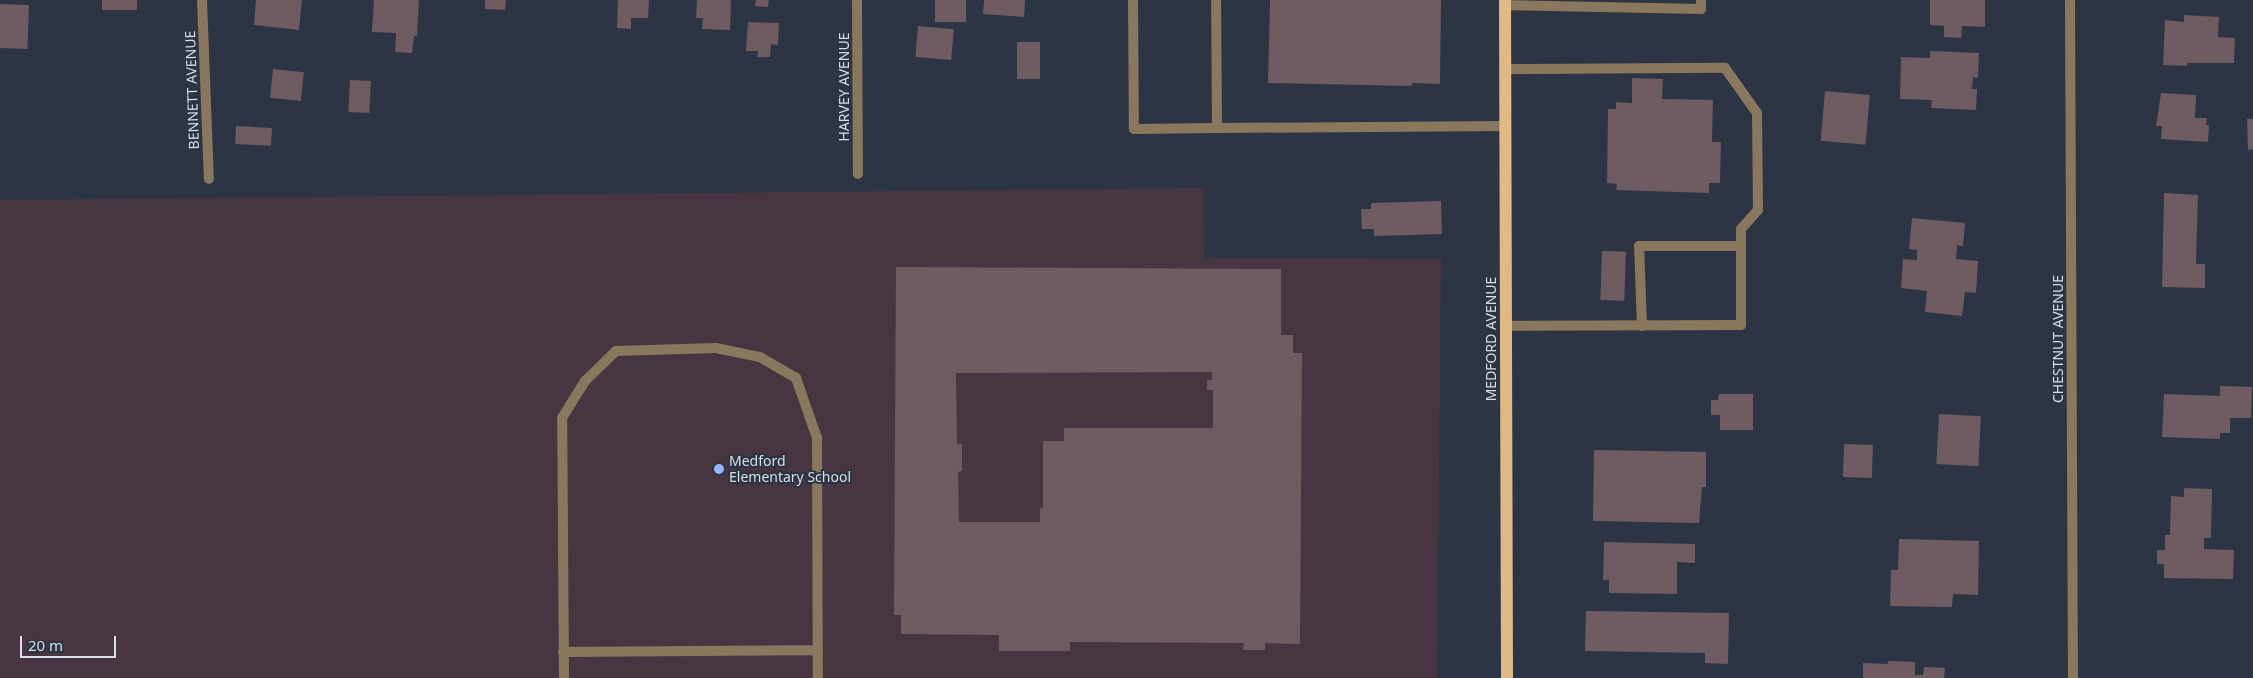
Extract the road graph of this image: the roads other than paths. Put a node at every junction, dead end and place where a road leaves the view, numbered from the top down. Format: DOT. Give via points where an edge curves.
graph roads {
  1 [pos="202,0"];
  2 [pos="858,0"];
  3 [pos="1133,0"];
  4 [pos="1216,0"];
  5 [pos="1701,0"];
  6 [pos="2070,0"];
  7 [pos="1505,2"];
  8 [pos="1506,69"];
  9 [pos="1506,126"];
  10 [pos="1217,128"];
  11 [pos="858,174"];
  12 [pos="209,179"];
  13 [pos="1740,246"];
  14 [pos="1506,326"];
  15 [pos="1642,326"];
  16 [pos="818,650"];
  17 [pos="563,652"];
  18 [pos="564,678"];
  19 [pos="818,678"];
  20 [pos="1507,678"];
  21 [pos="2073,678"];
  1 -- 12 [label="street, BENNETT AVENUE"];
  2 -- 11 [label="street, HARVEY AVENUE"];
  3 -- 10 [label="street" via="1134,129"];
  4 -- 10 [label="street"];
  5 -- 7 [label="street" via="1701,9"];
  6 -- 21 [label="street, CHESTNUT AVENUE"];
  7 -- 8 [label="main road, MEDFORD AVENUE"];
  8 -- 9 [label="main road, MEDFORD AVENUE"];
  8 -- 13 [label="street" via="1725,68 1757,113 1758,210 1741,228"];
  9 -- 10 [label="street"];
  9 -- 14 [label="main road, MEDFORD AVENUE"];
  13 -- 15 [label="street" via="1741,325"];
  13 -- 15 [label="street" via="1639,246"];
  14 -- 15 [label="street"];
  14 -- 20 [label="main road, MEDFORD AVENUE"];
  16 -- 17 [label="street"];
  16 -- 17 [label="street" via="817,438 796,378 760,357 716,348 616,351 585,381 562,418"];
  16 -- 19 [label="street"];
  17 -- 18 [label="street"];
}
